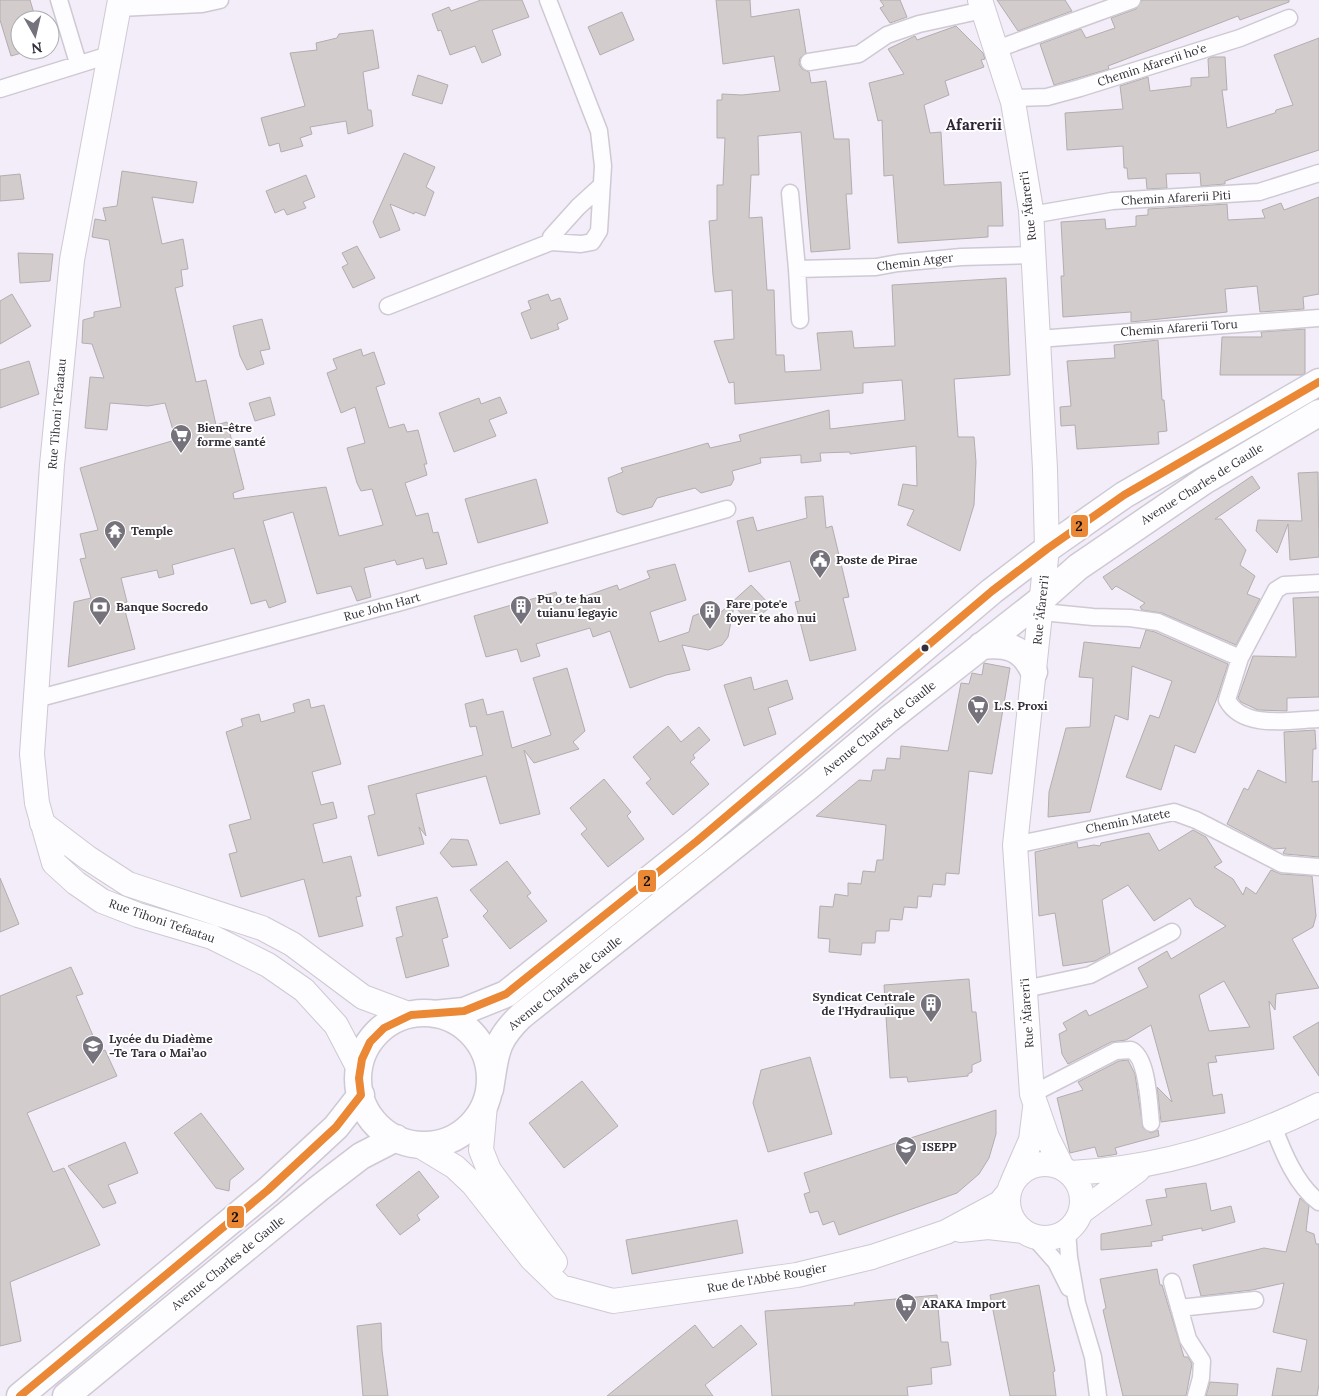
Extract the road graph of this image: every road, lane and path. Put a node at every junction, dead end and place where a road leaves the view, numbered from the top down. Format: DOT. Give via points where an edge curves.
graph roads {
  1 [pos="58,0"];
  2 [pos="220,0"];
  3 [pos="548,0"];
  4 [pos="1132,0"];
  5 [pos="120,4"];
  6 [pos="981,5"];
  7 [pos="1289,18"];
  8 [pos="997,49"];
  9 [pos="109,55"];
  10 [pos="809,62"];
  11 [pos="78,63"];
  12 [pos="0,89"];
  13 [pos="1012,98"];
  14 [pos="1319,173"];
  15 [pos="601,186"];
  16 [pos="790,193"];
  17 [pos="1031,215"];
  18 [pos="551,242"];
  19 [pos="1033,255"];
  20 [pos="797,269"];
  21 [pos="388,306"];
  22 [pos="1319,318"];
  23 [pos="800,320"];
  24 [pos="1038,339"];
  25 [pos="1319,382"];
  26 [pos="1319,413"];
  27 [pos="727,509"];
  28 [pos="1047,549"];
  29 [pos="1319,583"];
  30 [pos="1042,605"];
  31 [pos="981,646"];
  32 [pos="1240,658"];
  33 [pos="1034,672"];
  34 [pos="36,699"];
  35 [pos="1319,719"];
  36 [pos="42,823"];
  37 [pos="1015,845"];
  38 [pos="1319,867"];
  39 [pos="1172,932"];
  40 [pos="1025,989"];
  41 [pos="422,1015"];
  42 [pos="359,1069"];
  43 [pos="360,1095"];
  44 [pos="487,1097"];
  45 [pos="1034,1099"];
  46 [pos="1319,1105"];
  47 [pos="1151,1123"];
  48 [pos="1273,1126"];
  49 [pos="406,1141"];
  50 [pos="1144,1166"];
  51 [pos="1066,1170"];
  52 [pos="1011,1186"];
  53 [pos="1319,1202"];
  54 [pos="1082,1211"];
  55 [pos="1068,1231"];
  56 [pos="946,1232"];
  57 [pos="1028,1234"];
  58 [pos="1172,1282"];
  59 [pos="585,1294"];
  60 [pos="1255,1300"];
  61 [pos="1077,1303"];
  62 [pos="1178,1308"];
  63 [pos="20,1396"];
  64 [pos="66,1396"];
  65 [pos="1098,1396"];
  66 [pos="1196,1396"];
  1 -- 11 [label="street"];
  2 -- 5 [label="street" via="202,4"];
  3 -- 15 [label="street" via="598,131"];
  4 -- 8 [label="street"];
  5 -- 9 [label="main road, Rue Tihoni Tefaatau"];
  6 -- 8 [label="main road, Rue 'Āfareri'i"];
  6 -- 10 [label="street" via="887,35 859,54"];
  7 -- 13 [label="street, Chemin Afarerii ho'e" via="1240,38 1080,88 1047,97"];
  8 -- 13 [label="main road, Rue 'Āfareri'i"];
  9 -- 11 [label="street"];
  9 -- 34 [label="main road, Rue Tihoni Tefaatau" via="72,260 52,465"];
  11 -- 12 [label="street"];
  13 -- 17 [label="main road, Rue 'Āfareri'i"];
  14 -- 17 [label="street, Chemin Afarerii Piti" via="1259,192 1112,202"];
  15 -- 18 [label="street" via="564,222"];
  15 -- 18 [label="street" via="599,231 592,242"];
  16 -- 20 [label="street"];
  17 -- 19 [label="main road, Rue 'Āfareri'i"];
  18 -- 21 [label="street"];
  19 -- 20 [label="street, Chemin Atger" via="961,257 876,267"];
  19 -- 24 [label="main road, Rue 'Āfareri'i"];
  20 -- 23 [label="street"];
  22 -- 24 [label="street, Chemin Afarerii Toru"];
  24 -- 28 [label="main road, Rue 'Āfareri'i"];
  25 -- 28 [label="main road" via="1124,495"];
  26 -- 30 [label="main road, Avenue Charles de Gaulle" via="1142,522 1078,567"];
  27 -- 34 [label="street, Rue John Hart" via="401,602"];
  28 -- 30 [label="main road, Rue 'Āfareri'i"];
  28 -- 41 [label="main road" via="992,591 697,841 506,994 464,1011"];
  29 -- 32 [label="street" via="1284,585 1276,590"];
  30 -- 31 [label="main road, Avenue Charles de Gaulle"];
  30 -- 32 [label="street" via="1093,617 1158,622"];
  30 -- 33 [label="main road, Rue 'Āfareri'i"];
  31 -- 33 [label="main road" via="1011,647 1024,654"];
  31 -- 44 [label="main road, Avenue Charles de Gaulle" via="521,1016 498,1044"];
  32 -- 35 [label="street" via="1227,700 1232,708 1261,721"];
  33 -- 37 [label="main road, Rue 'Āfareri'i"];
  34 -- 36 [label="main road, Rue Tihoni Tefaatau" via="32,754"];
  36 -- 41 [label="main road, Rue Tihoni Tefaatau" via="128,884 262,928 292,944 364,997"];
  36 -- 42 [label="main road, Rue Tihoni Tefaatau" via="54,863 102,901 212,937 268,964 304,990 336,1025"];
  37 -- 38 [label="street, Chemin Matete" via="1174,812 1282,864"];
  37 -- 40 [label="main road, Rue 'Āfareri'i"];
  39 -- 40 [label="street" via="1090,975"];
  40 -- 45 [label="main road, Rue 'Āfareri'i"];
  41 -- 42 [label="main road" via="392,1022 377,1034"];
  41 -- 44 [label="main road" via="458,1023 478,1040 489,1063"];
  42 -- 43 [label="main road"];
  43 -- 49 [label="main road" via="370,1116 386,1133"];
  43 -- 63 [label="main road" via="336,1127 268,1190"];
  44 -- 49 [label="main road" via="478,1118 457,1136 431,1145"];
  44 -- 59 [label="main road" via="481,1150 489,1170 544,1249"];
  45 -- 47 [label="street" via="1116,1051 1125,1049 1135,1052 1140,1058"];
  45 -- 51 [label="main road, Rue 'Āfareri'i" via="1047,1137"];
  45 -- 52 [label="main road, Rue 'Āfareri'i" via="1031,1140"];
  46 -- 48 [label="main road"];
  48 -- 50 [label="main road" via="1234,1141"];
  48 -- 53 [label="street" via="1299,1179"];
  49 -- 59 [label="main road, Rue de l'Abbé Rougier" via="455,1167 473,1184 547,1277 560,1287"];
  49 -- 64 [label="main road, Avenue Charles de Gaulle" via="361,1156"];
  50 -- 51 [label="main road" via="1112,1171"];
  50 -- 54 [label="main road"];
  51 -- 52 [label="main road" via="1051,1164 1037,1164 1023,1170"];
  51 -- 54 [label="main road" via="1082,1190"];
  52 -- 56 [label="main road, Rue de l'Abbé Rougier" via="1000,1202"];
  52 -- 57 [label="main road" via="1008,1207 1013,1221"];
  54 -- 55 [label="main road"];
  55 -- 57 [label="main road" via="1051,1238"];
  55 -- 61 [label="street"];
  56 -- 57 [label="main road, Rue de l'Abbé Rougier" via="988,1227"];
  56 -- 59 [label="main road, Rue de l'Abbé Rougier" via="872,1257 796,1275 613,1301"];
  57 -- 61 [label="street" via="1056,1262"];
  58 -- 62 [label="street"];
  60 -- 62 [label="street"];
  61 -- 65 [label="street" via="1093,1357"];
  62 -- 66 [label="street" via="1188,1339 1202,1361"];
}
